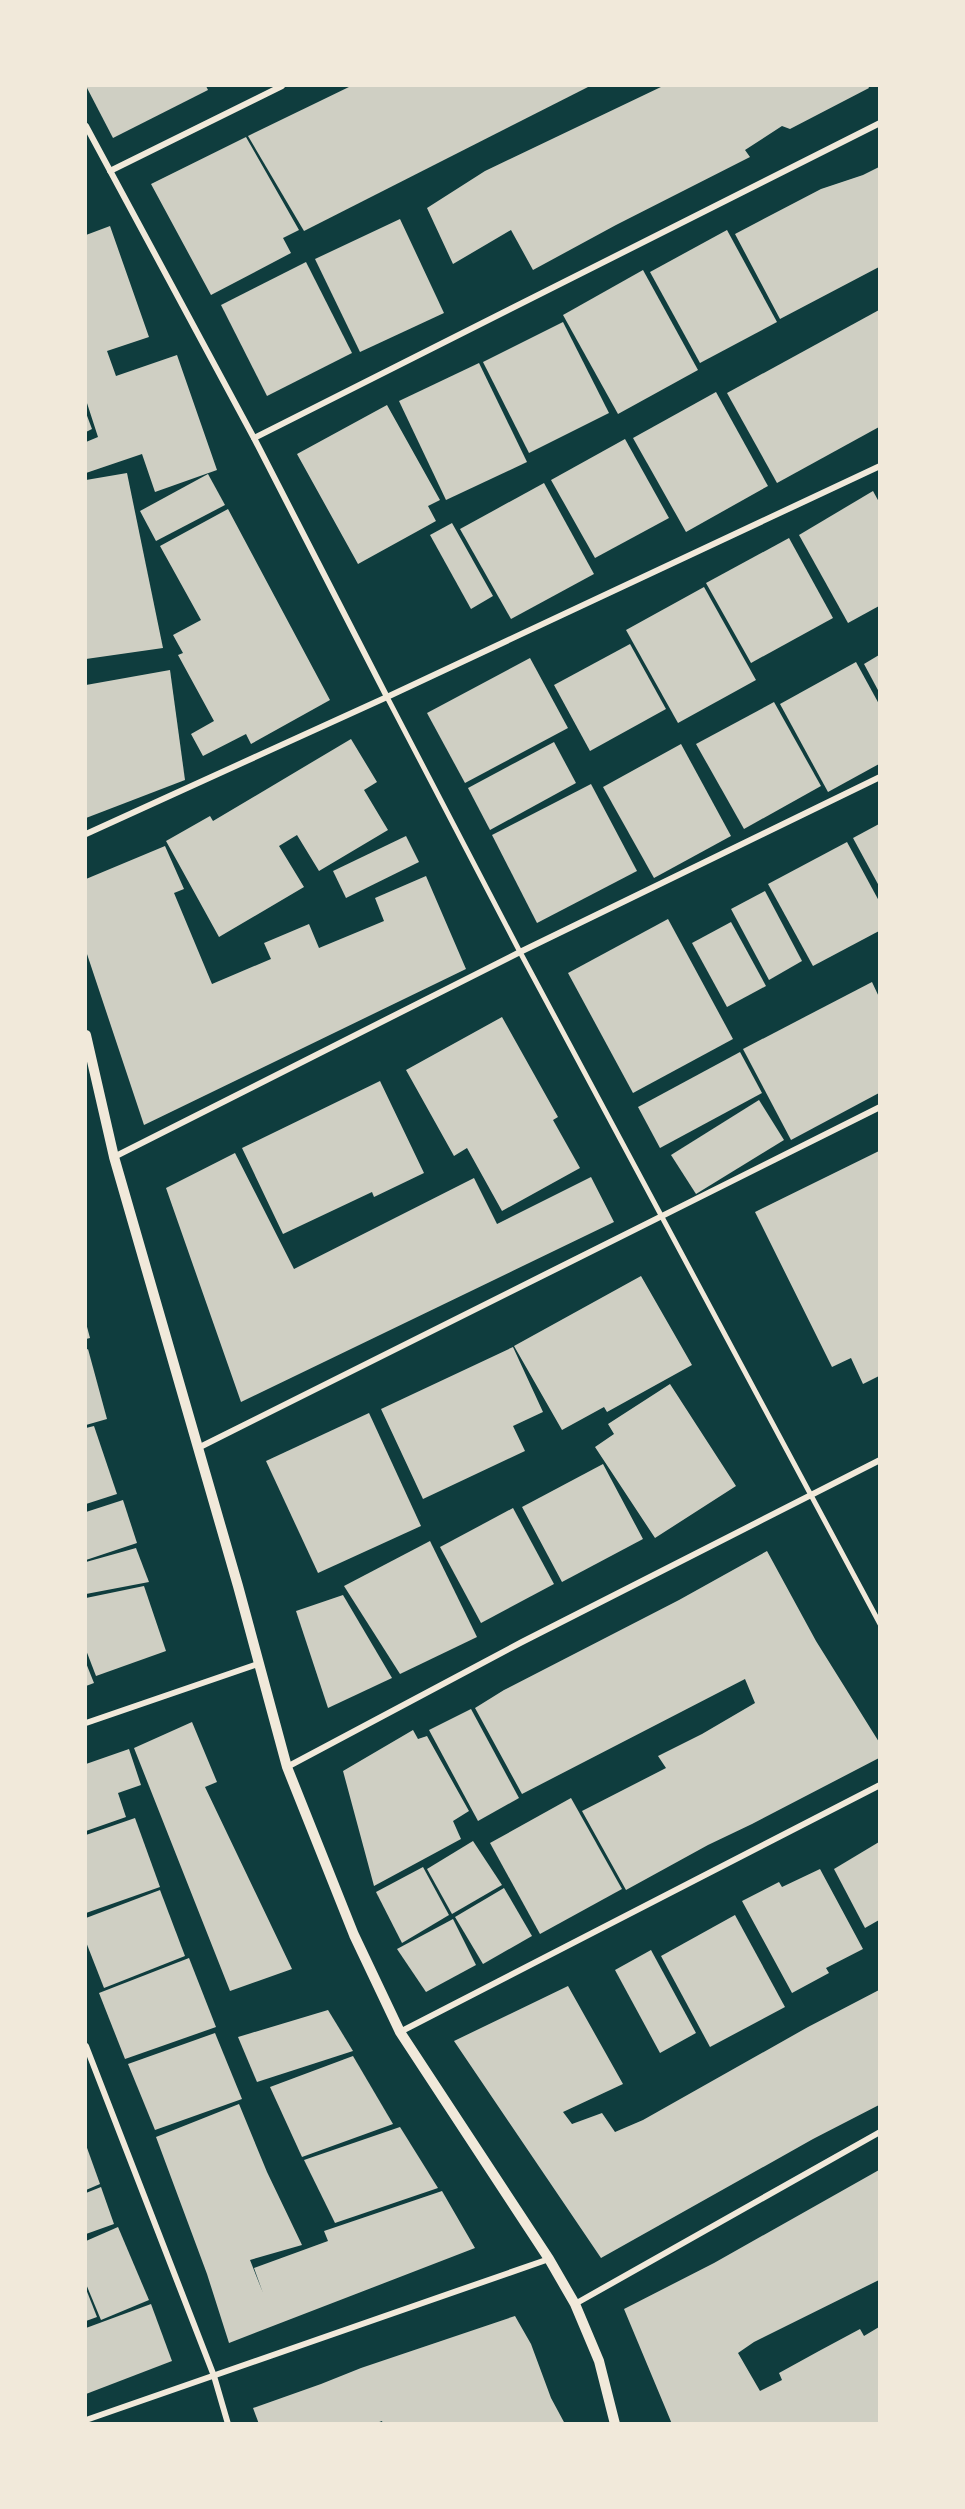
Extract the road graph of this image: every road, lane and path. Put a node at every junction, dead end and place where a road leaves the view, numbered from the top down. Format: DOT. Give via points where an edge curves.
graph roads {
  1 [pos="282,86"];
  2 [pos="879,123"];
  3 [pos="86,126"];
  4 [pos="110,171"];
  5 [pos="254,438"];
  6 [pos="879,466"];
  7 [pos="387,697"];
  8 [pos="879,777"];
  9 [pos="86,834"];
  10 [pos="520,952"];
  11 [pos="86,1035"];
  12 [pos="879,1107"];
  13 [pos="114,1156"];
  14 [pos="661,1216"];
  15 [pos="198,1448"];
  16 [pos="879,1460"];
  17 [pos="810,1495"];
  18 [pos="879,1624"];
  19 [pos="258,1664"];
  20 [pos="86,1723"];
  21 [pos="287,1767"];
  22 [pos="879,1785"];
  23 [pos="400,2032"];
  24 [pos="86,2046"];
  25 [pos="879,2133"];
  26 [pos="549,2259"];
  27 [pos="575,2304"];
  28 [pos="214,2376"];
  29 [pos="86,2420"];
  30 [pos="228,2424"];
  31 [pos="615,2424"];
  1 -- 4 [label="street"];
  2 -- 5 [label="street"];
  3 -- 4 [label="street"];
  4 -- 5 [label="street"];
  5 -- 7 [label="street"];
  6 -- 7 [label="street"];
  7 -- 9 [label="street"];
  7 -- 10 [label="street"];
  8 -- 10 [label="street"];
  10 -- 13 [label="street"];
  10 -- 14 [label="street"];
  11 -- 13 [label="street"];
  12 -- 14 [label="street"];
  13 -- 15 [label="street"];
  14 -- 15 [label="street"];
  14 -- 17 [label="street"];
  15 -- 19 [label="street"];
  16 -- 17 [label="street"];
  17 -- 18 [label="street"];
  17 -- 21 [label="street"];
  19 -- 20 [label="street"];
  19 -- 21 [label="street"];
  21 -- 23 [label="street" via="354,1935"];
  22 -- 23 [label="street"];
  23 -- 26 [label="street"];
  24 -- 28 [label="street"];
  25 -- 27 [label="street"];
  26 -- 27 [label="street"];
  26 -- 28 [label="street"];
  27 -- 31 [label="street" via="599,2361"];
  28 -- 29 [label="street"];
  28 -- 30 [label="street"];
}
